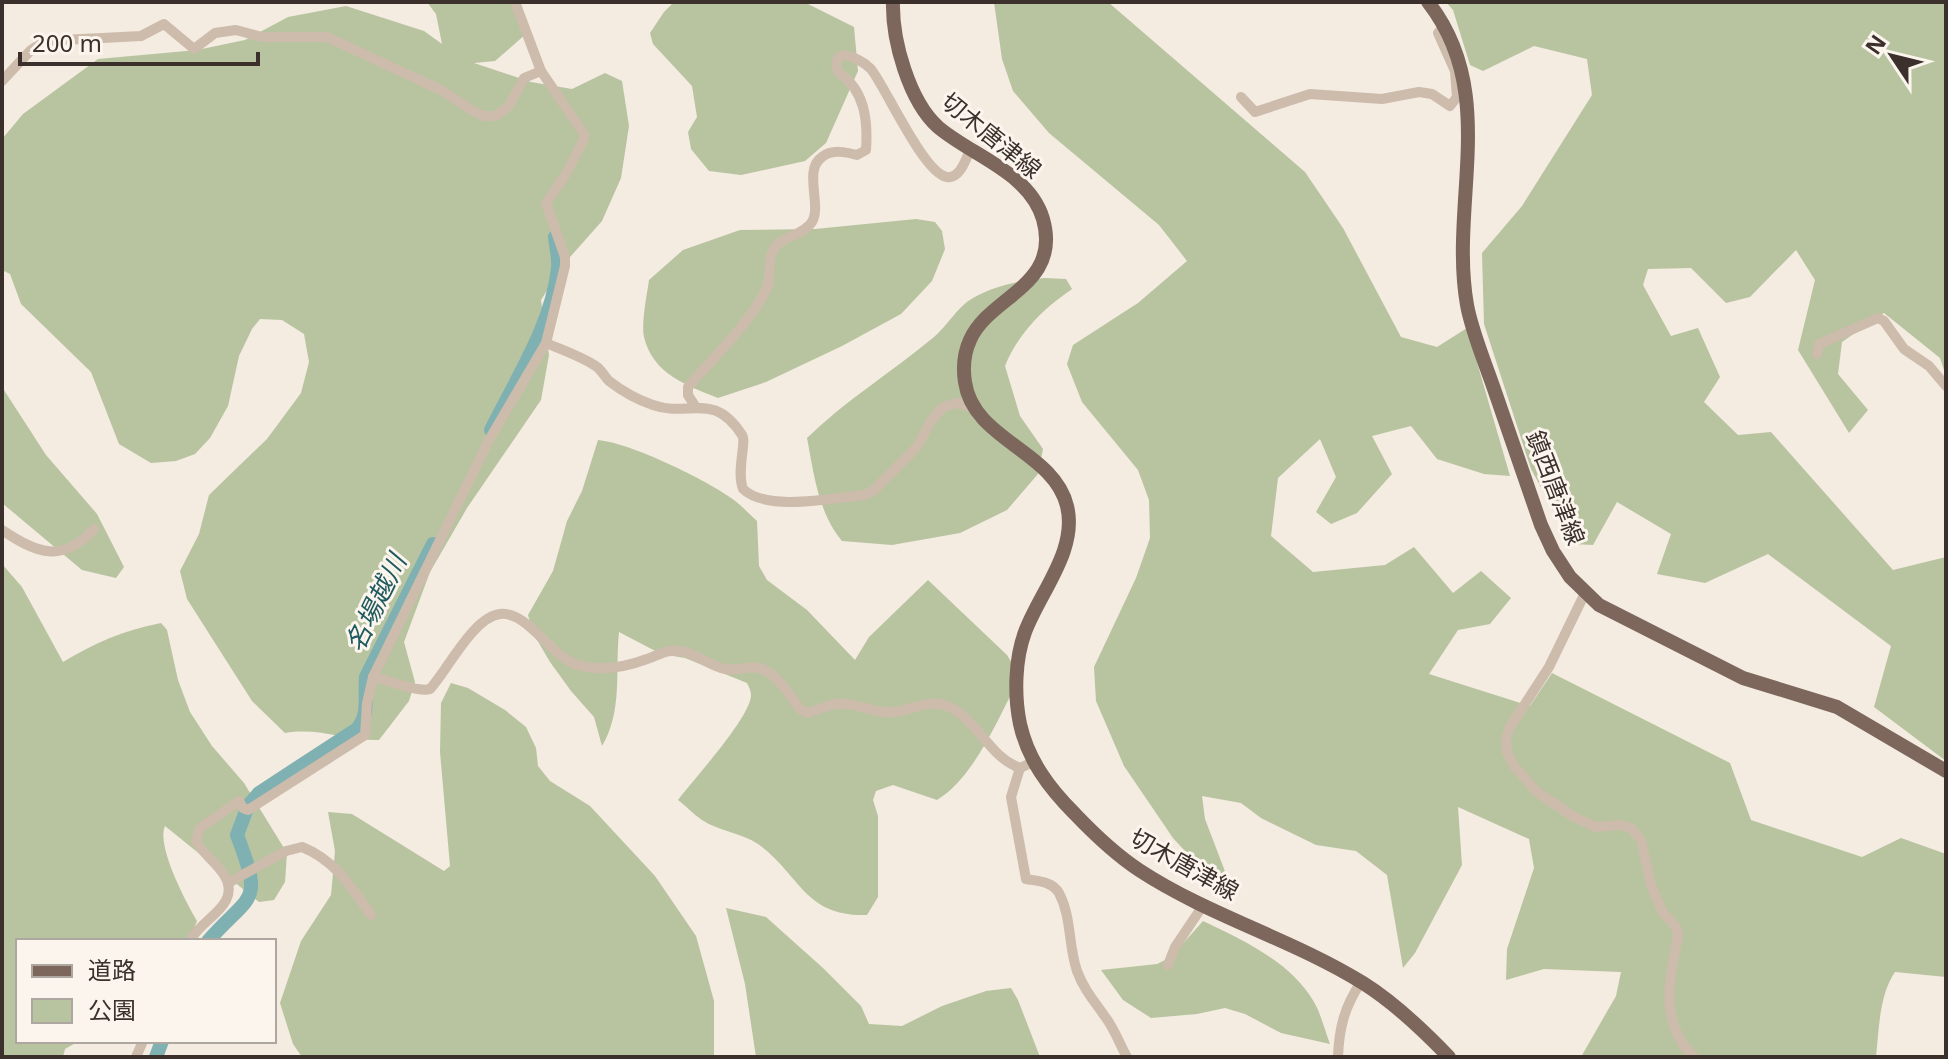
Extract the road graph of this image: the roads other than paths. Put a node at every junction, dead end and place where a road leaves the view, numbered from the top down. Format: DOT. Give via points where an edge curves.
graph roads {
  1 [pos="515,2"];
  2 [pos="893,2"];
  3 [pos="1428,2"];
  4 [pos="1445,25"];
  5 [pos="541,71"];
  6 [pos="2,81"];
  7 [pos="1241,97"];
  8 [pos="970,150"];
  9 [pos="546,343"];
  10 [pos="1817,354"];
  11 [pos="1946,386"];
  12 [pos="695,406"];
  13 [pos="974,407"];
  14 [pos="94,529"];
  15 [pos="2,530"];
  16 [pos="1585,593"];
  17 [pos="373,677"];
  18 [pos="1027,765"];
  19 [pos="1946,771"];
  20 [pos="228,883"];
  21 [pos="1204,904"];
  22 [pos="371,915"];
  23 [pos="191,939"];
  24 [pos="1168,965"];
  25 [pos="1361,982"];
  26 [pos="1127,1057"];
  27 [pos="1338,1057"];
  28 [pos="1449,1057"];
  29 [pos="1694,1057"];
  1 -- 5 [label="street"];
  2 -- 8 [label="main road, 切木唐津線" via="897,44 923,111"];
  3 -- 4 [label="main road, 鎮西唐津線"];
  4 -- 7 [label="street" via="1438,33 1455,71 1457,97 1450,106 1419,92 1382,99 1310,94 1255,112"];
  4 -- 16 [label="main road, 鎮西唐津線" via="1458,56 1468,124 1463,262 1467,305 1541,525 1553,551"];
  5 -- 6 [label="street" via="524,78 503,113 484,116 327,37 262,37 236,30 215,33 194,49 164,24 141,36 44,41"];
  5 -- 9 [label="street" via="584,134 546,203 565,266"];
  8 -- 12 [label="street" via="955,176 936,171 870,68 853,56 838,58 838,72 859,94 868,122 866,150 822,156 817,163 814,218 803,232 777,244 771,280 750,317 688,387"];
  8 -- 13 [label="main road, 切木唐津線" via="1028,190 1044,221 1045,239 1036,273 970,339 965,385"];
  9 -- 12 [label="street" via="596,366 609,381 656,406"];
  9 -- 17 [label="street" via="489,440"];
  10 -- 11 [label="street" via="1819,344 1878,318"];
  12 -- 13 [label="street" via="712,408 744,436 739,461 743,489 776,501 865,495 916,448 942,408 955,403"];
  13 -- 18 [label="main road, 切木唐津線" via="1048,473 1068,508 1065,548 1024,635 1018,660 1016,684"];
  14 -- 15 [label="street" via="51,554"];
  16 -- 19 [label="main road, 鎮西唐津線" via="1626,620 1743,678 1837,707"];
  16 -- 29 [label="street" via="1549,667 1510,727 1507,752 1537,792 1574,817 1596,827 1631,828 1641,840 1651,885 1678,935 1668,1009 1677,1036"];
  17 -- 18 [label="street" via="420,691 430,689 470,635 493,616 507,615 535,631 564,658 588,667 621,668 670,651 731,670 767,670 807,713 839,703 887,713 921,704 953,708 1009,764"];
  17 -- 20 [label="street" via="368,730 361,739 248,810 239,801 204,822 196,841"];
  18 -- 21 [label="main road, 切木唐津線" via="1103,844"];
  18 -- 26 [label="street" via="1011,797 1026,879 1058,890 1071,926 1077,970"];
  20 -- 22 [label="street" via="302,847 330,862"];
  20 -- 23 [label="street" via="224,906"];
  21 -- 24 [label="street"];
  21 -- 25 [label="main road, 切木唐津線"];
  25 -- 27 [label="street" via="1345,1007"];
  25 -- 28 [label="main road, 切木唐津線"];
}
